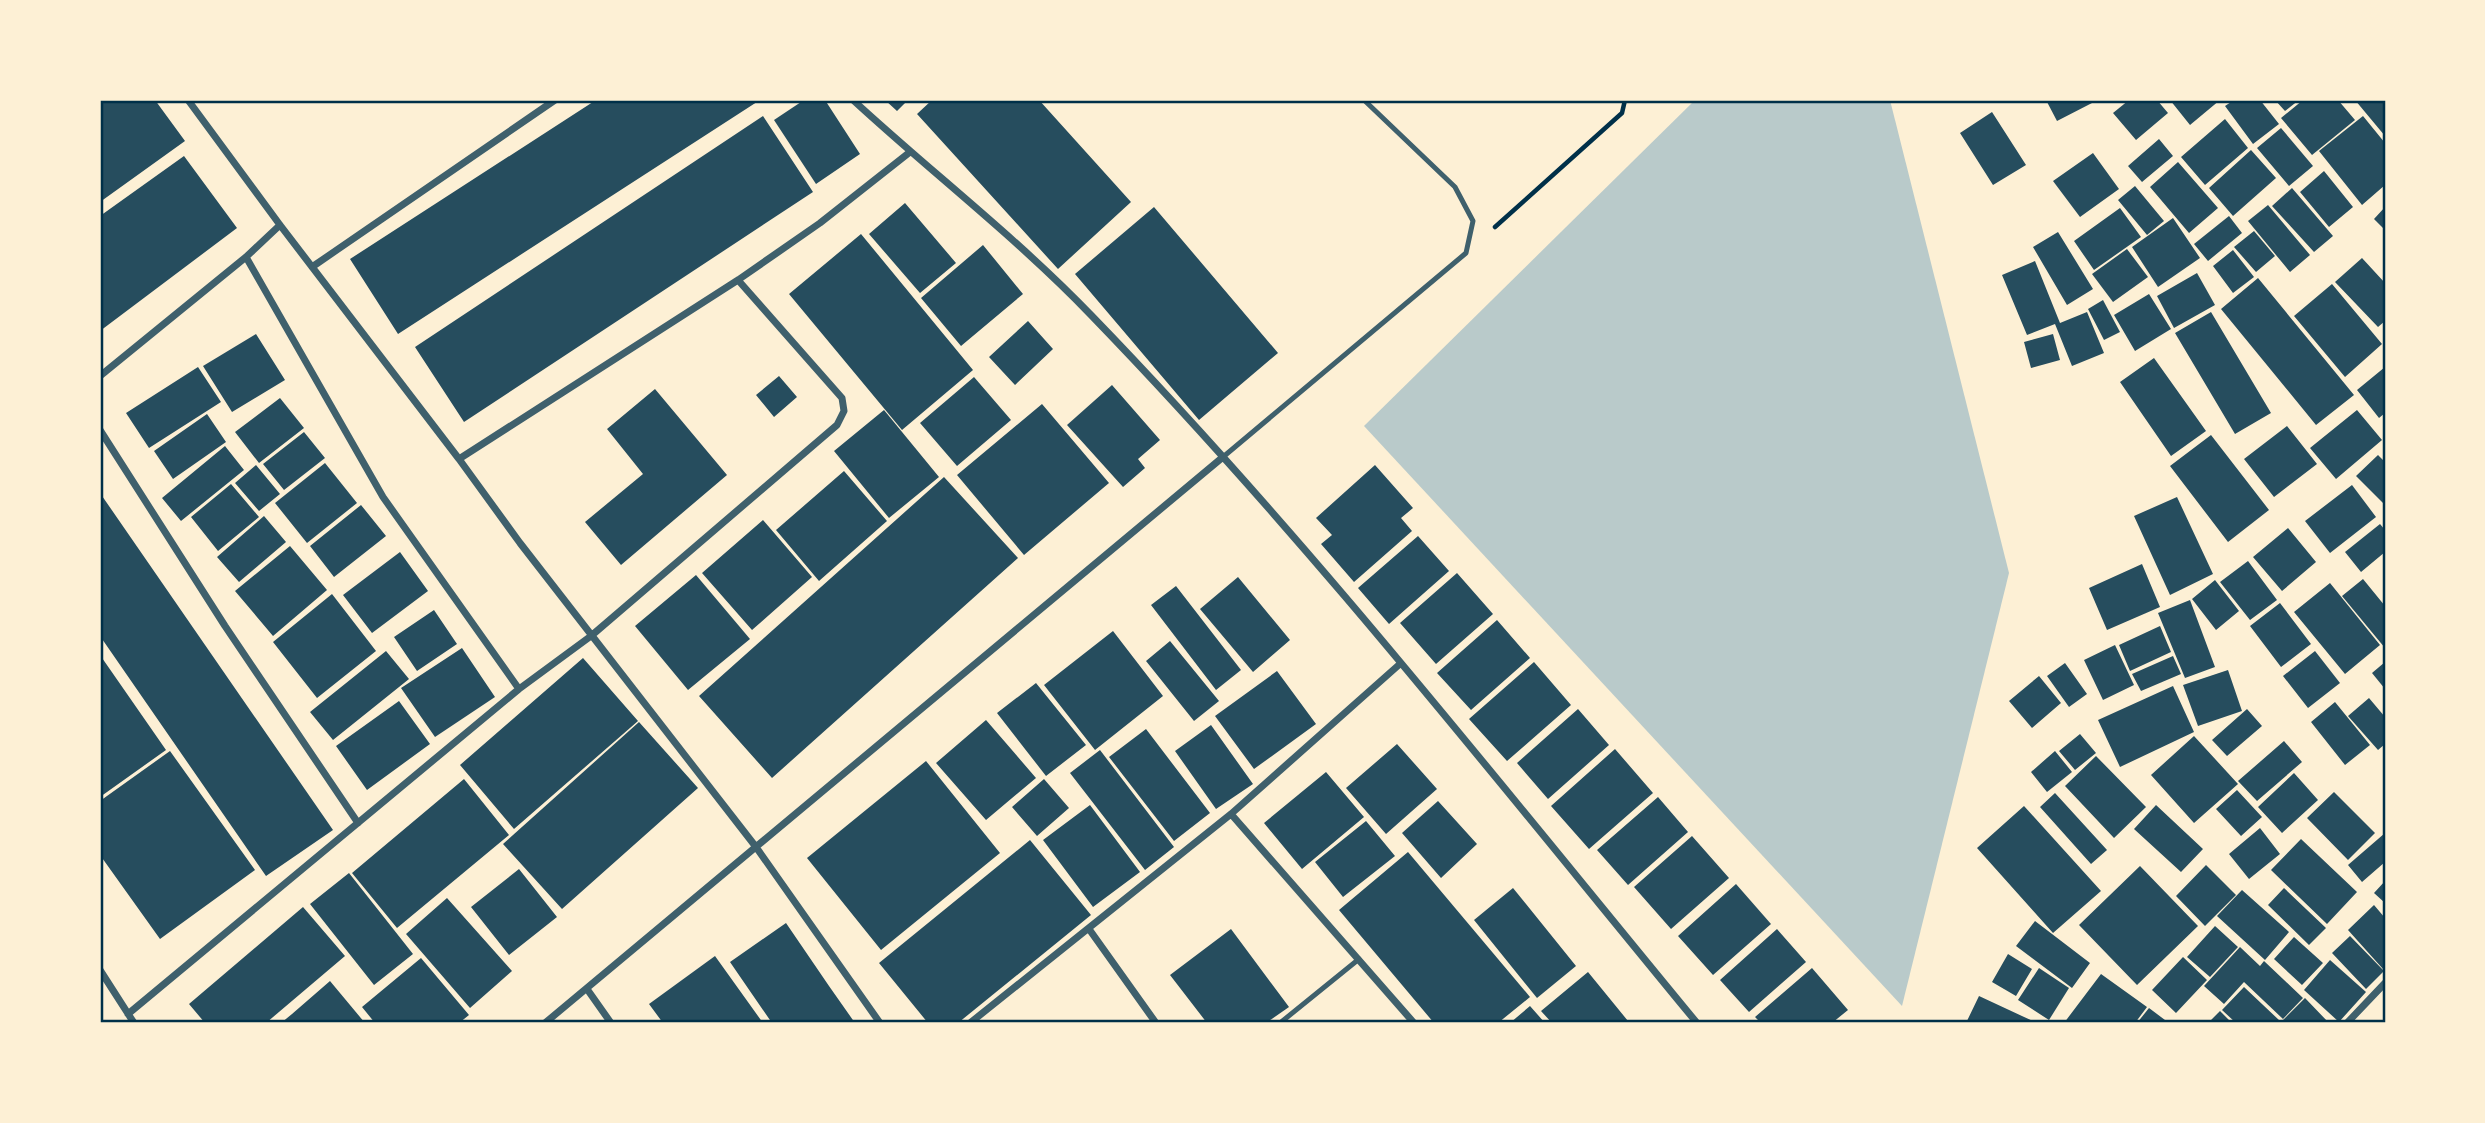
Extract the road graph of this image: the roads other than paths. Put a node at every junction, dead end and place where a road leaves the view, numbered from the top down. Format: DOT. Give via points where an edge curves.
graph roads {
  1 [pos="188,100"];
  2 [pos="555,100"];
  3 [pos="853,100"];
  4 [pos="1364,100"];
  5 [pos="910,152"];
  6 [pos="280,225"];
  7 [pos="246,257"];
  8 [pos="312,267"];
  9 [pos="738,280"];
  10 [pos="100,376"];
  11 [pos="100,430"];
  12 [pos="1223,457"];
  13 [pos="459,459"];
  14 [pos="591,636"];
  15 [pos="1401,663"];
  16 [pos="519,689"];
  17 [pos="1231,814"];
  18 [pos="358,823"];
  19 [pos="756,847"];
  20 [pos="1089,929"];
  21 [pos="1359,959"];
  22 [pos="100,970"];
  23 [pos="2385,983"];
  24 [pos="587,989"];
  25 [pos="128,1014"];
  26 [pos="134,1023"];
  27 [pos="545,1023"];
  28 [pos="611,1023"];
  29 [pos="880,1023"];
  30 [pos="970,1023"];
  31 [pos="1156,1023"];
  32 [pos="1280,1023"];
  33 [pos="1414,1023"];
  34 [pos="1697,1023"];
  35 [pos="2347,1023"];
  1 -- 6 [label="street"];
  2 -- 8 [label="street"];
  3 -- 5 [label="street"];
  4 -- 12 [label="lane" via="1455,187 1473,221 1466,253"];
  5 -- 9 [label="street"];
  5 -- 12 [label="street" via="1089,312"];
  6 -- 7 [label="street"];
  6 -- 8 [label="street"];
  7 -- 10 [label="street"];
  7 -- 16 [label="street" via="383,497"];
  8 -- 13 [label="street"];
  9 -- 13 [label="street"];
  9 -- 14 [label="street" via="833,385 845,411 837,425"];
  11 -- 18 [label="street"];
  12 -- 15 [label="street"];
  12 -- 19 [label="street"];
  13 -- 14 [label="street"];
  14 -- 16 [label="street"];
  14 -- 19 [label="street"];
  15 -- 17 [label="street"];
  15 -- 34 [label="street"];
  16 -- 18 [label="street"];
  17 -- 20 [label="street"];
  17 -- 21 [label="street"];
  18 -- 25 [label="street"];
  19 -- 24 [label="street"];
  19 -- 29 [label="street"];
  20 -- 30 [label="street"];
  20 -- 31 [label="street"];
  21 -- 32 [label="lane"];
  21 -- 33 [label="street"];
  22 -- 25 [label="street"];
  23 -- 35 [label="street"];
  24 -- 27 [label="street"];
  24 -- 28 [label="street"];
  25 -- 26 [label="street"];
}
